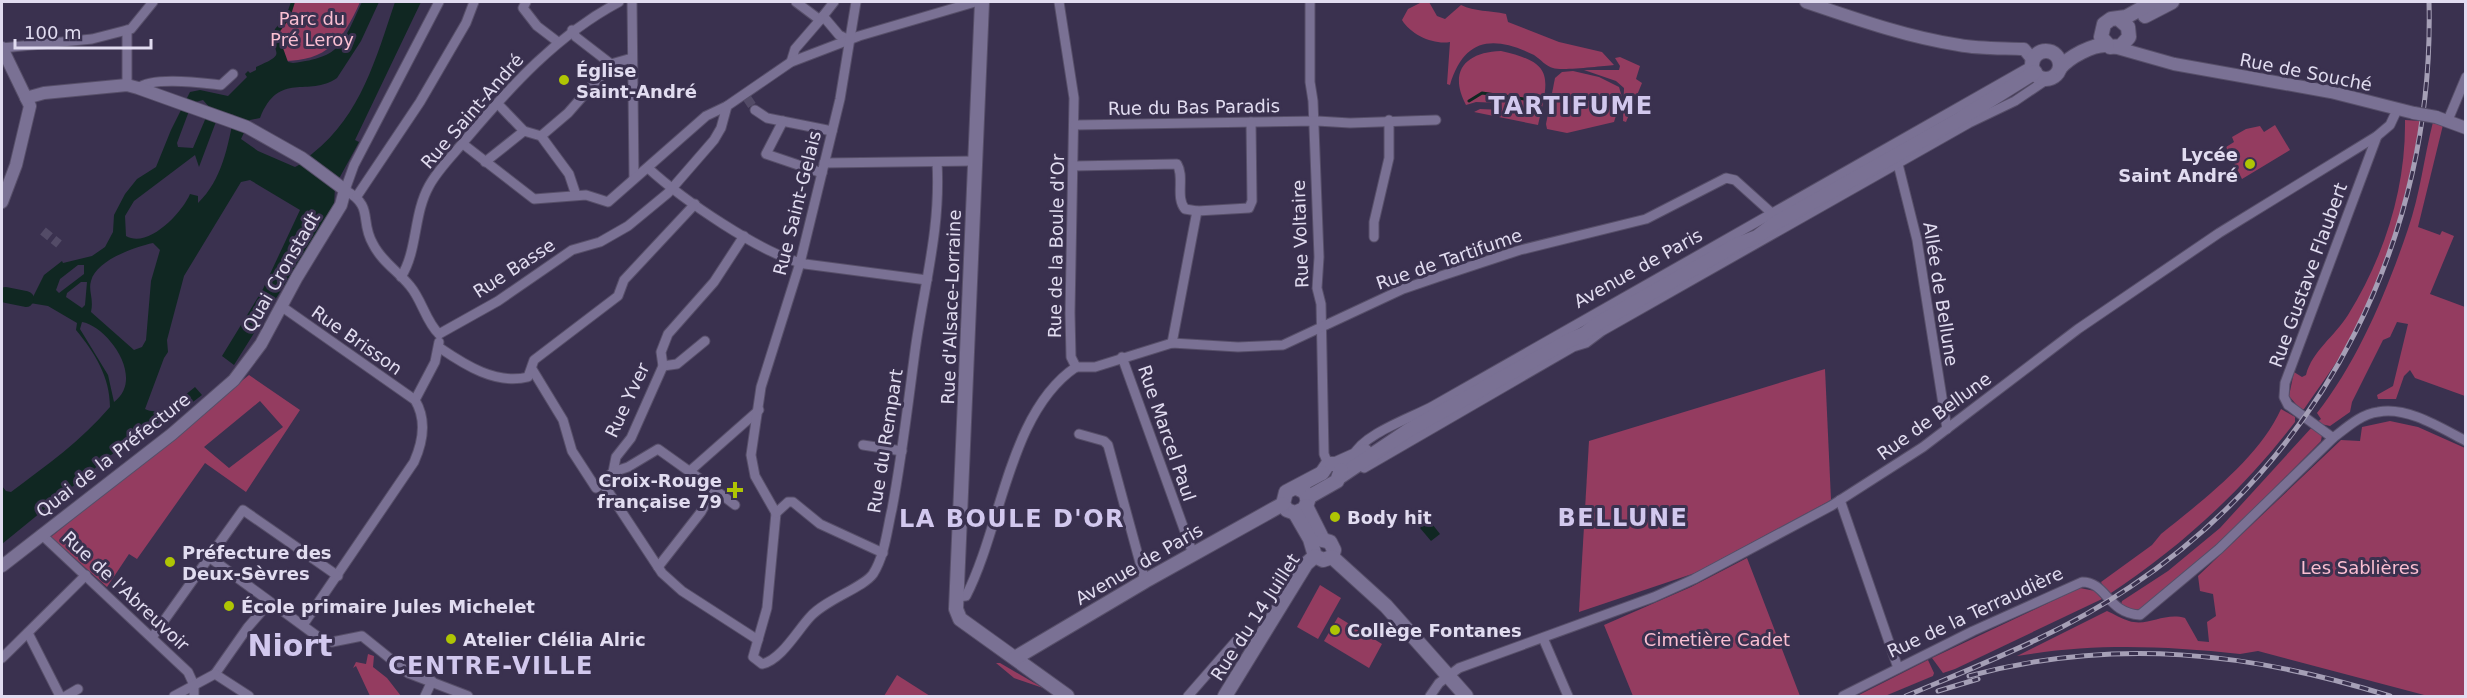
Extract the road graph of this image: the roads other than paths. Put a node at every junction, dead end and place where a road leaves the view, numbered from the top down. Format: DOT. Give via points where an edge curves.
graph roads {
  1 [pos="153,2"];
  2 [pos="432,2"];
  3 [pos="439,2"];
  4 [pos="474,2"];
  5 [pos="526,2"];
  6 [pos="619,2"];
  7 [pos="632,2"];
  8 [pos="796,2"];
  9 [pos="834,2"];
  10 [pos="856,2"];
  11 [pos="975,2"];
  12 [pos="982,2"];
  13 [pos="1059,2"];
  14 [pos="1310,2"];
  15 [pos="1806,2"];
  16 [pos="2153,2"];
  17 [pos="2172,2"];
  18 [pos="821,18"];
  19 [pos="2119,19"];
  20 [pos="128,30"];
  21 [pos="572,30"];
  22 [pos="2101,30"];
  23 [pos="422,32"];
  24 [pos="2128,36"];
  25 [pos="849,40"];
  26 [pos="558,42"];
  27 [pos="2111,46"];
  28 [pos="2,48"];
  29 [pos="2055,54"];
  30 [pos="2138,55"];
  31 [pos="632,58"];
  32 [pos="791,62"];
  33 [pos="610,64"];
  34 [pos="2060,68"];
  35 [pos="2039,71"];
  36 [pos="233,74"];
  37 [pos="2466,77"];
  38 [pos="133,87"];
  39 [pos="26,98"];
  40 [pos="498,104"];
  41 [pos="727,106"];
  42 [pos="755,110"];
  43 [pos="2397,110"];
  44 [pos="2442,118"];
  45 [pos="1389,120"];
  46 [pos="1436,120"];
  47 [pos="1313,121"];
  48 [pos="783,122"];
  49 [pos="1251,122"];
  50 [pos="1954,122"];
  51 [pos="1075,125"];
  52 [pos="2466,128"];
  53 [pos="524,131"];
  54 [pos="832,131"];
  55 [pos="541,136"];
  56 [pos="2377,136"];
  57 [pos="463,144"];
  58 [pos="975,161"];
  59 [pos="485,162"];
  60 [pos="937,162"];
  61 [pos="1898,164"];
  62 [pos="1073,166"];
  63 [pos="648,168"];
  64 [pos="823,168"];
  65 [pos="1868,171"];
  66 [pos="1886,171"];
  67 [pos="634,178"];
  68 [pos="672,189"];
  69 [pos="346,190"];
  70 [pos="576,195"];
  71 [pos="2,202"];
  72 [pos="695,204"];
  73 [pos="1197,211"];
  74 [pos="1775,219"];
  75 [pos="744,236"];
  76 [pos="1374,237"];
  77 [pos="801,263"];
  78 [pos="401,277"];
  79 [pos="927,280"];
  80 [pos="281,306"];
  81 [pos="1607,321"];
  82 [pos="1320,329"];
  83 [pos="439,334"];
  84 [pos="705,341"];
  85 [pos="1172,343"];
  86 [pos="440,348"];
  87 [pos="1122,357"];
  88 [pos="663,366"];
  89 [pos="1076,367"];
  90 [pos="243,369"];
  91 [pos="532,369"];
  92 [pos="1473,398"];
  93 [pos="415,400"];
  94 [pos="759,410"];
  95 [pos="1947,429"];
  96 [pos="1414,433"];
  97 [pos="1079,434"];
  98 [pos="2333,438"];
  99 [pos="2466,441"];
  100 [pos="863,445"];
  101 [pos="902,450"];
  102 [pos="1352,457"];
  103 [pos="692,470"];
  104 [pos="613,472"];
  105 [pos="1334,473"];
  106 [pos="599,485"];
  107 [pos="714,489"];
  108 [pos="1301,501"];
  109 [pos="1840,501"];
  110 [pos="1283,504"];
  111 [pos="735,505"];
  112 [pos="776,513"];
  113 [pos="41,534"];
  114 [pos="1317,548"];
  115 [pos="883,553"];
  116 [pos="1193,554"];
  117 [pos="209,557"];
  118 [pos="2,566"];
  119 [pos="658,567"];
  120 [pos="86,575"];
  121 [pos="339,576"];
  122 [pos="1144,581"];
  123 [pos="956,597"];
  124 [pos="269,603"];
  125 [pos="303,625"];
  126 [pos="28,633"];
  127 [pos="153,636"];
  128 [pos="1543,638"];
  129 [pos="758,640"];
  130 [pos="1236,641"];
  131 [pos="2,658"];
  132 [pos="1015,658"];
  133 [pos="1899,668"];
  134 [pos="215,674"];
  135 [pos="1447,676"];
  136 [pos="432,681"];
  137 [pos="194,685"];
  138 [pos="78,689"];
  139 [pos="178,694"];
  140 [pos="60,696"];
  141 [pos="66,696"];
  142 [pos="194,696"];
  143 [pos="249,696"];
  144 [pos="425,696"];
  145 [pos="468,696"];
  146 [pos="1067,696"];
  147 [pos="1188,696"];
  148 [pos="1225,696"];
  149 [pos="1430,696"];
  150 [pos="1466,696"];
  151 [pos="1568,696"];
  152 [pos="1843,696"];
  1 -- 20 [label="street"];
  2 -- 23 [label="street"];
  3 -- 23 [label="street"];
  4 -- 69 [label="street" via="420,102"];
  5 -- 26 [label="street" via="523,8 537,26"];
  6 -- 21 [label="street, Rue Saint-André"];
  7 -- 31 [label="street"];
  8 -- 18 [label="street"];
  9 -- 18 [label="street"];
  10 -- 25 [label="street, Rue Saint-Gelais"];
  11 -- 25 [label="street"];
  12 -- 58 [label="main road, Rue d'Alsace-Lorraine"];
  13 -- 51 [label="street, Rue de la Boule d'Or" via="1070,62"];
  14 -- 47 [label="street, Rue Voltaire"];
  15 -- 35 [label="street" via="1935,40 2024,49"];
  16 -- 19 [label="main road"];
  17 -- 24 [label="main road" via="2136,21"];
  18 -- 25 [label="street"];
  18 -- 32 [label="street" via="795,49"];
  19 -- 22 [label="main road" via="2106,21"];
  19 -- 24 [label="main road" via="2125,23"];
  20 -- 28 [label="street" via="92,39"];
  20 -- 38 [label="street"];
  21 -- 26 [label="street, Rue Saint-André"];
  21 -- 33 [label="street"];
  22 -- 27 [label="main road" via="2102,40"];
  22 -- 29 [label="main road"];
  23 -- 69 [label="street" via="354,165"];
  24 -- 27 [label="main road" via="2123,45"];
  24 -- 30 [label="street"];
  25 -- 32 [label="street"];
  25 -- 54 [label="street, Rue Saint-Gelais"];
  26 -- 40 [label="street, Rue Saint-André"];
  27 -- 30 [label="street, Rue de Souché"];
  27 -- 34 [label="main road" via="2098,45"];
  28 -- 39 [label="street"];
  29 -- 34 [label="main road"];
  29 -- 35 [label="main road" via="2043,52"];
  30 -- 43 [label="street, Rue de Souché" via="2239,78 2331,92"];
  31 -- 33 [label="street"];
  31 -- 67 [label="street"];
  32 -- 41 [label="street"];
  33 -- 55 [label="street" via="568,113"];
  34 -- 35 [label="main road"];
  35 -- 50 [label="main road, Avenue de Paris" via="1984,110"];
  36 -- 38 [label="street" via="221,85 162,83"];
  37 -- 44 [label="street"];
  38 -- 39 [label="street" via="44,93"];
  38 -- 69 [label="street" via="247,127 305,160"];
  39 -- 71 [label="street" via="29,114"];
  40 -- 53 [label="street"];
  40 -- 57 [label="street, Rue Saint-André"];
  41 -- 63 [label="street" via="706,116"];
  41 -- 68 [label="street, Rue Basse" via="722,128"];
  42 -- 48 [label="street" via="761,116"];
  43 -- 44 [label="street, Rue de Souché, bridge"];
  43 -- 56 [label="street, Rue de Bellune" via="2390,125"];
  44 -- 52 [label="street, Rue de Souché"];
  45 -- 46 [label="street, Rue du Bas Paradis"];
  45 -- 47 [label="street, Rue du Bas Paradis"];
  45 -- 76 [label="street" via="1389,158"];
  47 -- 49 [label="street, Rue du Bas Paradis"];
  47 -- 82 [label="street, Rue Voltaire"];
  48 -- 54 [label="street"];
  48 -- 64 [label="street" via="766,154"];
  49 -- 51 [label="street, Rue du Bas Paradis"];
  49 -- 73 [label="street" via="1251,205 1245,209"];
  50 -- 61 [label="street, Avenue de Paris"];
  50 -- 65 [label="main road, Avenue de Paris"];
  50 -- 74 [label="street, Avenue de Paris" via="1797,200"];
  51 -- 62 [label="street, Rue de la Boule d'Or"];
  53 -- 55 [label="street"];
  53 -- 59 [label="street"];
  54 -- 64 [label="street, Rue Saint-Gelais"];
  55 -- 70 [label="street" via="569,174"];
  56 -- 95 [label="street, Rue de Bellune" via="2264,203 2158,274 2078,329"];
  56 -- 98 [label="street, Rue Gustave Flaubert" via="2284,391 2288,405"];
  57 -- 59 [label="street"];
  57 -- 78 [label="street, Rue Saint-André" via="430,184 419,208 410,262"];
  58 -- 60 [label="street"];
  58 -- 123 [label="main road, Rue d'Alsace-Lorraine"];
  59 -- 70 [label="street" via="534,199"];
  60 -- 64 [label="street"];
  60 -- 79 [label="street, Rue du Rempart" via="938,221"];
  61 -- 66 [label="street, Avenue de Paris"];
  61 -- 95 [label="street, Allée de Bellune" via="1909,198"];
  62 -- 73 [label="street" via="1177,164 1181,204"];
  62 -- 89 [label="street, Rue de la Boule d'Or" via="1070,313 1071,357"];
  63 -- 67 [label="street"];
  63 -- 68 [label="street"];
  64 -- 77 [label="street, Rue Saint-Gelais"];
  65 -- 66 [label="street, Avenue de Paris"];
  65 -- 74 [label="main road, Avenue de Paris"];
  66 -- 81 [label="street, Avenue de Paris"];
  67 -- 70 [label="street" via="608,202"];
  68 -- 72 [label="street"];
  68 -- 83 [label="street, Rue Basse" via="612,236 572,250 498,301"];
  69 -- 78 [label="street" via="366,211 367,233 373,245"];
  69 -- 80 [label="street, Quai Cronstadt"];
  72 -- 75 [label="street"];
  72 -- 91 [label="street" via="624,280 618,296 534,360"];
  73 -- 85 [label="street"];
  74 -- 81 [label="main road, Avenue de Paris" via="1757,237 1736,245"];
  74 -- 82 [label="street, Rue de Tartifume" via="1735,180 1726,178 1646,219 1520,250 1438,277 1403,289"];
  74 -- 102 [label="street, Avenue de Paris" via="1384,431 1357,448"];
  75 -- 77 [label="street"];
  75 -- 88 [label="street, Rue Yver" via="714,282 668,334 661,352"];
  77 -- 79 [label="street"];
  77 -- 94 [label="street, Rue Saint-Gelais" via="766,369"];
  78 -- 83 [label="street" via="410,285"];
  79 -- 101 [label="street, Rue du Rempart"];
  80 -- 90 [label="street, Quai Cronstadt"];
  80 -- 93 [label="street, Rue Brisson"];
  81 -- 92 [label="main road, Avenue de Paris"];
  81 -- 92 [label="street, Avenue de Paris" via="1586,343"];
  82 -- 85 [label="street, Rue de Tartifume" via="1273,347"];
  82 -- 105 [label="street, Rue Voltaire" via="1324,454"];
  83 -- 86 [label="street"];
  84 -- 88 [label="street" via="677,364"];
  85 -- 87 [label="street, Rue de Tartifume"];
  86 -- 91 [label="street" via="505,380 528,377"];
  86 -- 93 [label="street"];
  87 -- 89 [label="street, Rue de Tartifume" via="1089,368"];
  87 -- 116 [label="street, Rue Marcel Paul"];
  88 -- 104 [label="street, Rue Yver" via="631,438 616,457"];
  89 -- 123 [label="street" via="1048,394 1027,428 981,564 966,596"];
  90 -- 113 [label="street, Quai de la Préfecture" via="225,390 172,434"];
  91 -- 106 [label="street" via="563,420 572,450"];
  92 -- 96 [label="street, Avenue de Paris"];
  92 -- 96 [label="main road, Avenue de Paris" via="1426,421"];
  93 -- 121 [label="street" via="421,409 423,427 418,453"];
  94 -- 103 [label="street"];
  94 -- 112 [label="street, Rue Saint-Gelais" via="752,455 755,476"];
  95 -- 109 [label="street, Rue de Bellune"];
  96 -- 102 [label="main road, Avenue de Paris" via="1388,438"];
  96 -- 105 [label="main road, Avenue de Paris"];
  97 -- 122 [label="street" via="1108,445"];
  98 -- 99 [label="street" via="2378,411 2414,417"];
  98 -- 133 [label="street, Rue de la Terraudière" via="2219,549 2140,615 2123,613 2096,586 2082,582"];
  100 -- 101 [label="street"];
  101 -- 115 [label="street, Rue du Rempart"];
  102 -- 105 [label="main road, Avenue de Paris"];
  103 -- 104 [label="street" via="658,449 628,468"];
  103 -- 107 [label="street"];
  104 -- 106 [label="street, Rue Yver"];
  105 -- 108 [label="main road, Avenue de Paris"];
  106 -- 119 [label="street"];
  107 -- 111 [label="street"];
  107 -- 119 [label="street"];
  108 -- 110 [label="main road" via="1287,510"];
  108 -- 110 [label="main road, Avenue de Paris" via="1286,492"];
  108 -- 114 [label="main road"];
  109 -- 128 [label="street, Rue de Bellune" via="1694,579"];
  109 -- 133 [label="street"];
  110 -- 116 [label="main road, Avenue de Paris"];
  112 -- 115 [label="street" via="793,502 820,524"];
  112 -- 129 [label="street" via="767,608"];
  113 -- 118 [label="street, Quai de la Préfecture"];
  113 -- 120 [label="street, Rue de l'Abreuvoir"];
  114 -- 135 [label="main road" via="1323,560 1332,556 1386,606"];
  114 -- 148 [label="main road, Rue du 14 Juillet"];
  115 -- 129 [label="street, Rue du Rempart" via="868,579 820,607 768,662 758,663 753,657"];
  116 -- 122 [label="main road, Avenue de Paris"];
  117 -- 121 [label="street" via="245,509"];
  117 -- 124 [label="street"];
  117 -- 127 [label="street"];
  119 -- 129 [label="street" via="682,591"];
  120 -- 126 [label="street"];
  120 -- 127 [label="street, Rue de l'Abreuvoir"];
  121 -- 125 [label="street"];
  122 -- 132 [label="main road, Avenue de Paris"];
  123 -- 132 [label="main road, Rue d'Alsace-Lorraine" via="957,615"];
  124 -- 125 [label="street"];
  124 -- 134 [label="street"];
  125 -- 136 [label="street" via="326,641 362,636 408,672"];
  126 -- 131 [label="street"];
  126 -- 140 [label="street"];
  127 -- 137 [label="street, Rue de l'Abreuvoir" via="188,672"];
  128 -- 135 [label="street, Rue de Bellune"];
  128 -- 151 [label="street"];
  130 -- 147 [label="street"];
  132 -- 146 [label="main road"];
  133 -- 152 [label="street, Rue de la Terraudière"];
  134 -- 137 [label="street"];
  134 -- 143 [label="street"];
  135 -- 149 [label="street"];
  135 -- 150 [label="main road"];
  136 -- 144 [label="street"];
  136 -- 145 [label="street"];
  137 -- 139 [label="street"];
  137 -- 142 [label="street"];
  138 -- 141 [label="street"];
}
